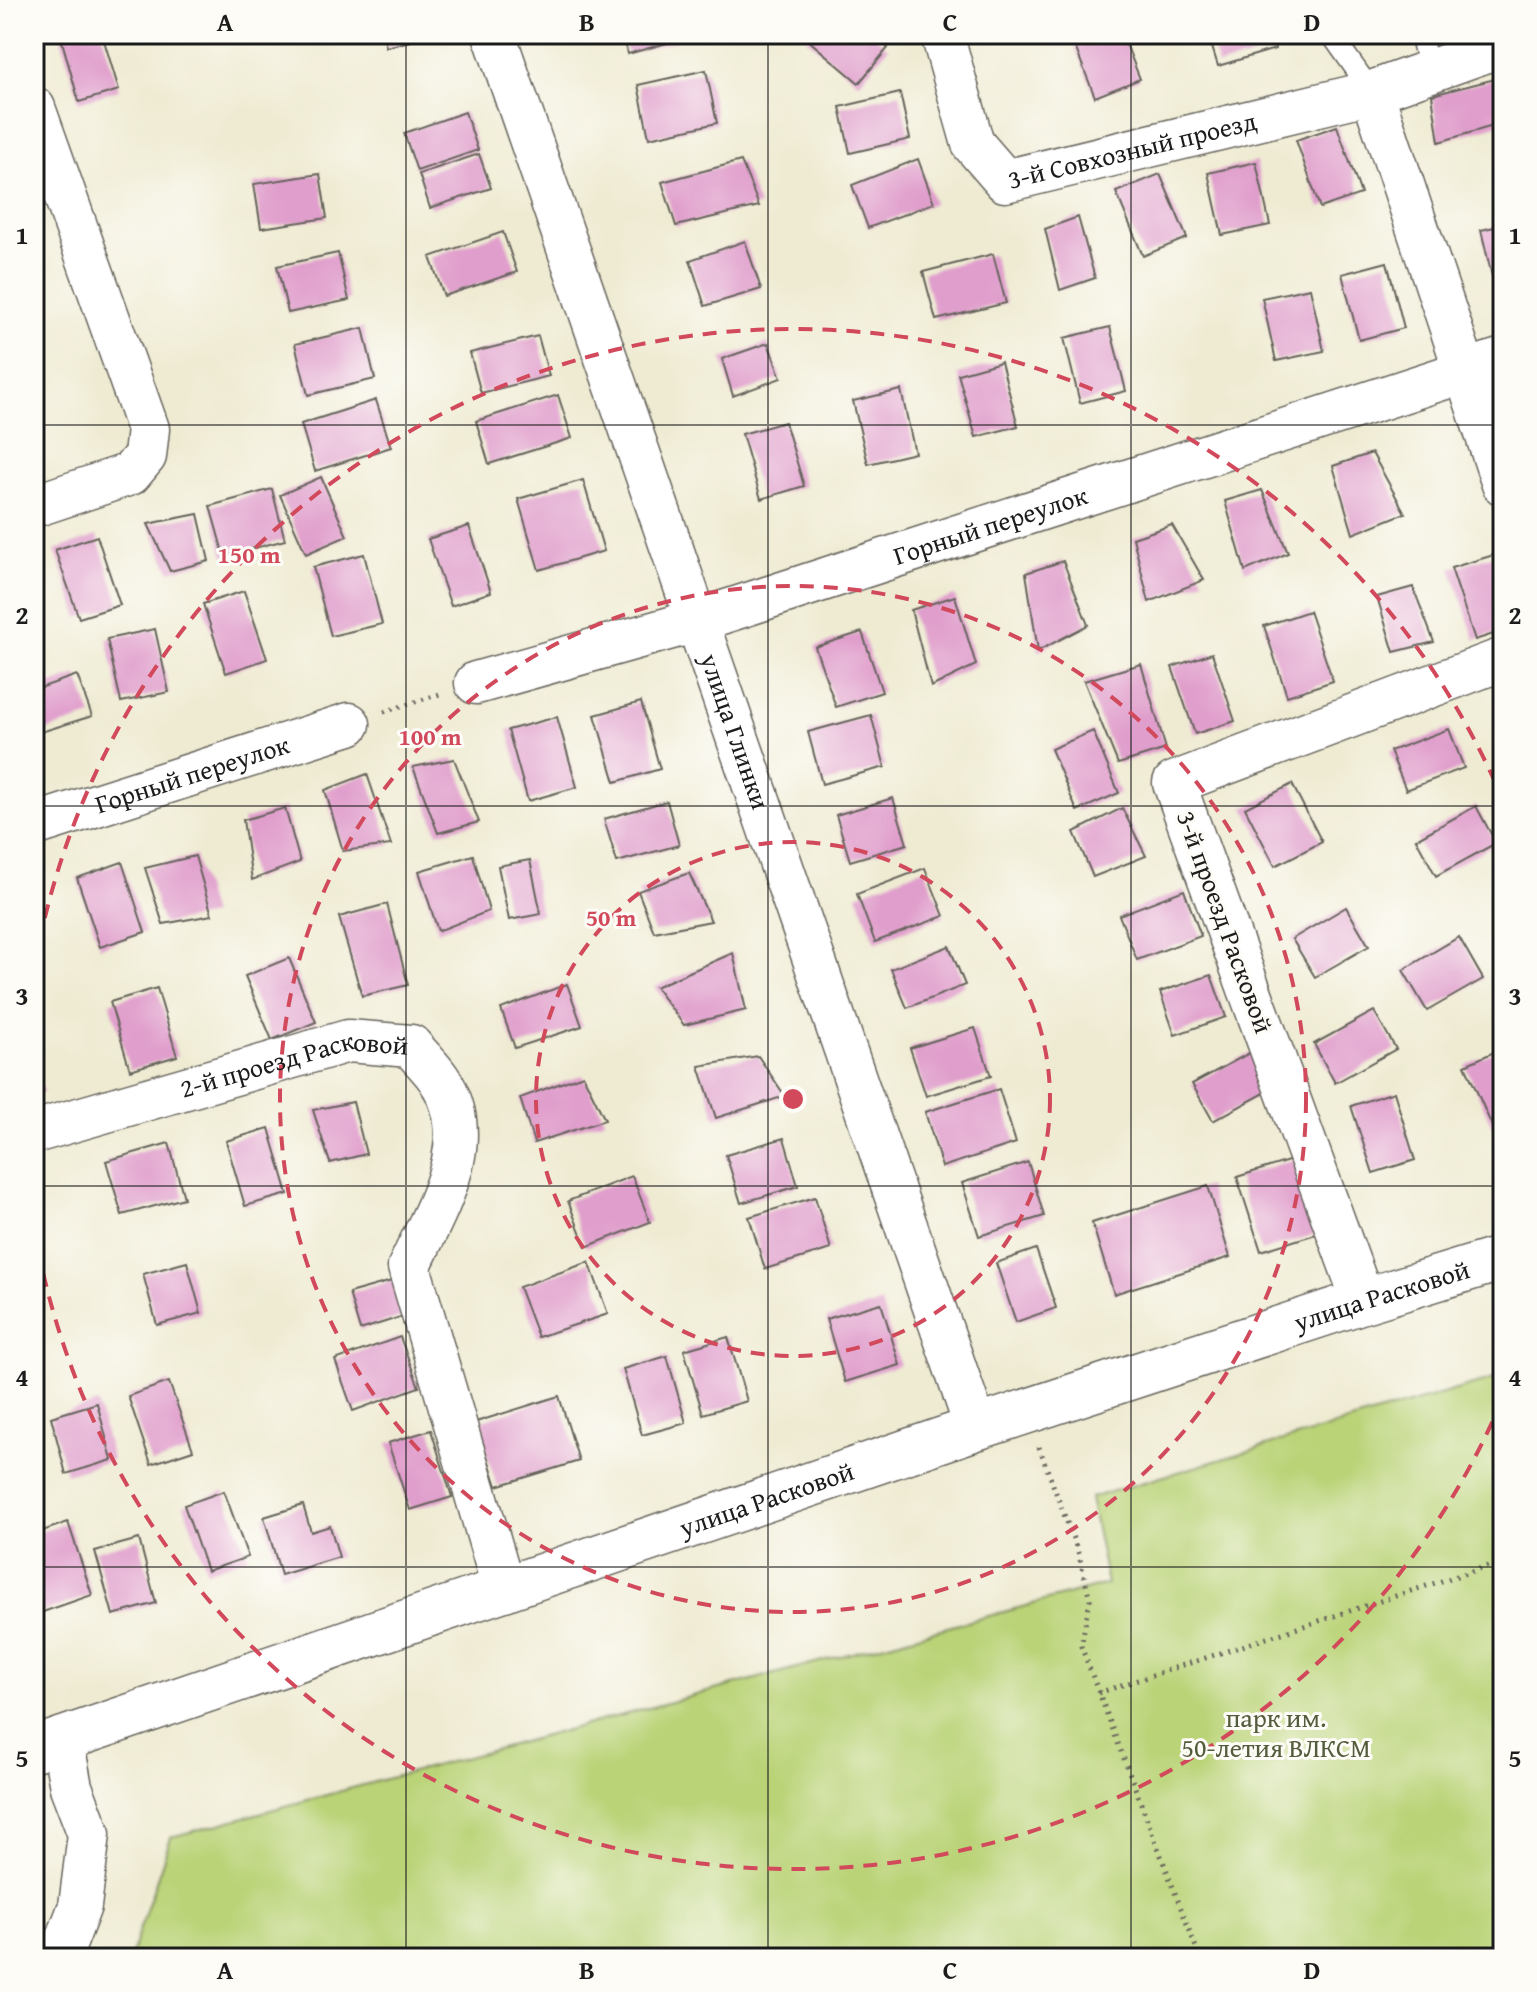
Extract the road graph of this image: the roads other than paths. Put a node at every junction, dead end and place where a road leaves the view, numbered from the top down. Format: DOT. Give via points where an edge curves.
graph roads {
  1 [pos="494,34"];
  2 [pos="942,34"];
  3 [pos="1331,34"];
  4 [pos="1503,45"];
  5 [pos="1425,53"];
  6 [pos="1372,92"];
  7 [pos="34,108"];
  8 [pos="1503,359"];
  9 [pos="1463,372"];
  10 [pos="1503,484"];
  11 [pos="34,506"];
  12 [pos="696,621"];
  13 [pos="1503,659"];
  14 [pos="476,683"];
  15 [pos="349,724"];
  16 [pos="34,825"];
  17 [pos="34,1132"];
  18 [pos="1503,1258"];
  19 [pos="1363,1301"];
  20 [pos="976,1428"];
  21 [pos="504,1590"];
  22 [pos="48,1744"];
  23 [pos="60,1958"];
  1 -- 12 [label="street, улица Глинки"];
  2 -- 6 [label="street, 3-й Совхозный проезд" via="973,144 1005,181"];
  3 -- 6 [label="lane"];
  4 -- 5 [label="street, 3-й Совхозный проезд"];
  5 -- 6 [label="street, 3-й Совхозный проезд"];
  6 -- 9 [label="street"];
  7 -- 11 [label="street" via="148,429 145,456 130,474"];
  8 -- 9 [label="street, Горный переулок"];
  9 -- 10 [label="street"];
  9 -- 12 [label="street, Горный переулок"];
  12 -- 14 [label="street, Горный переулок"];
  12 -- 20 [label="street, улица Глинки"];
  13 -- 19 [label="street, 3-й проезд Расковой" via="1174,783"];
  15 -- 16 [label="street, Горный переулок"];
  17 -- 21 [label="street, 2-й проезд Расковой" via="348,1041 411,1046 441,1082 457,1128 452,1176 409,1267"];
  18 -- 19 [label="street, улица Расковой"];
  19 -- 20 [label="street, улица Расковой"];
  20 -- 21 [label="street, улица Расковой"];
  21 -- 22 [label="street, улица Расковой"];
  22 -- 23 [label="street" via="89,1834 80,1906"];
}
